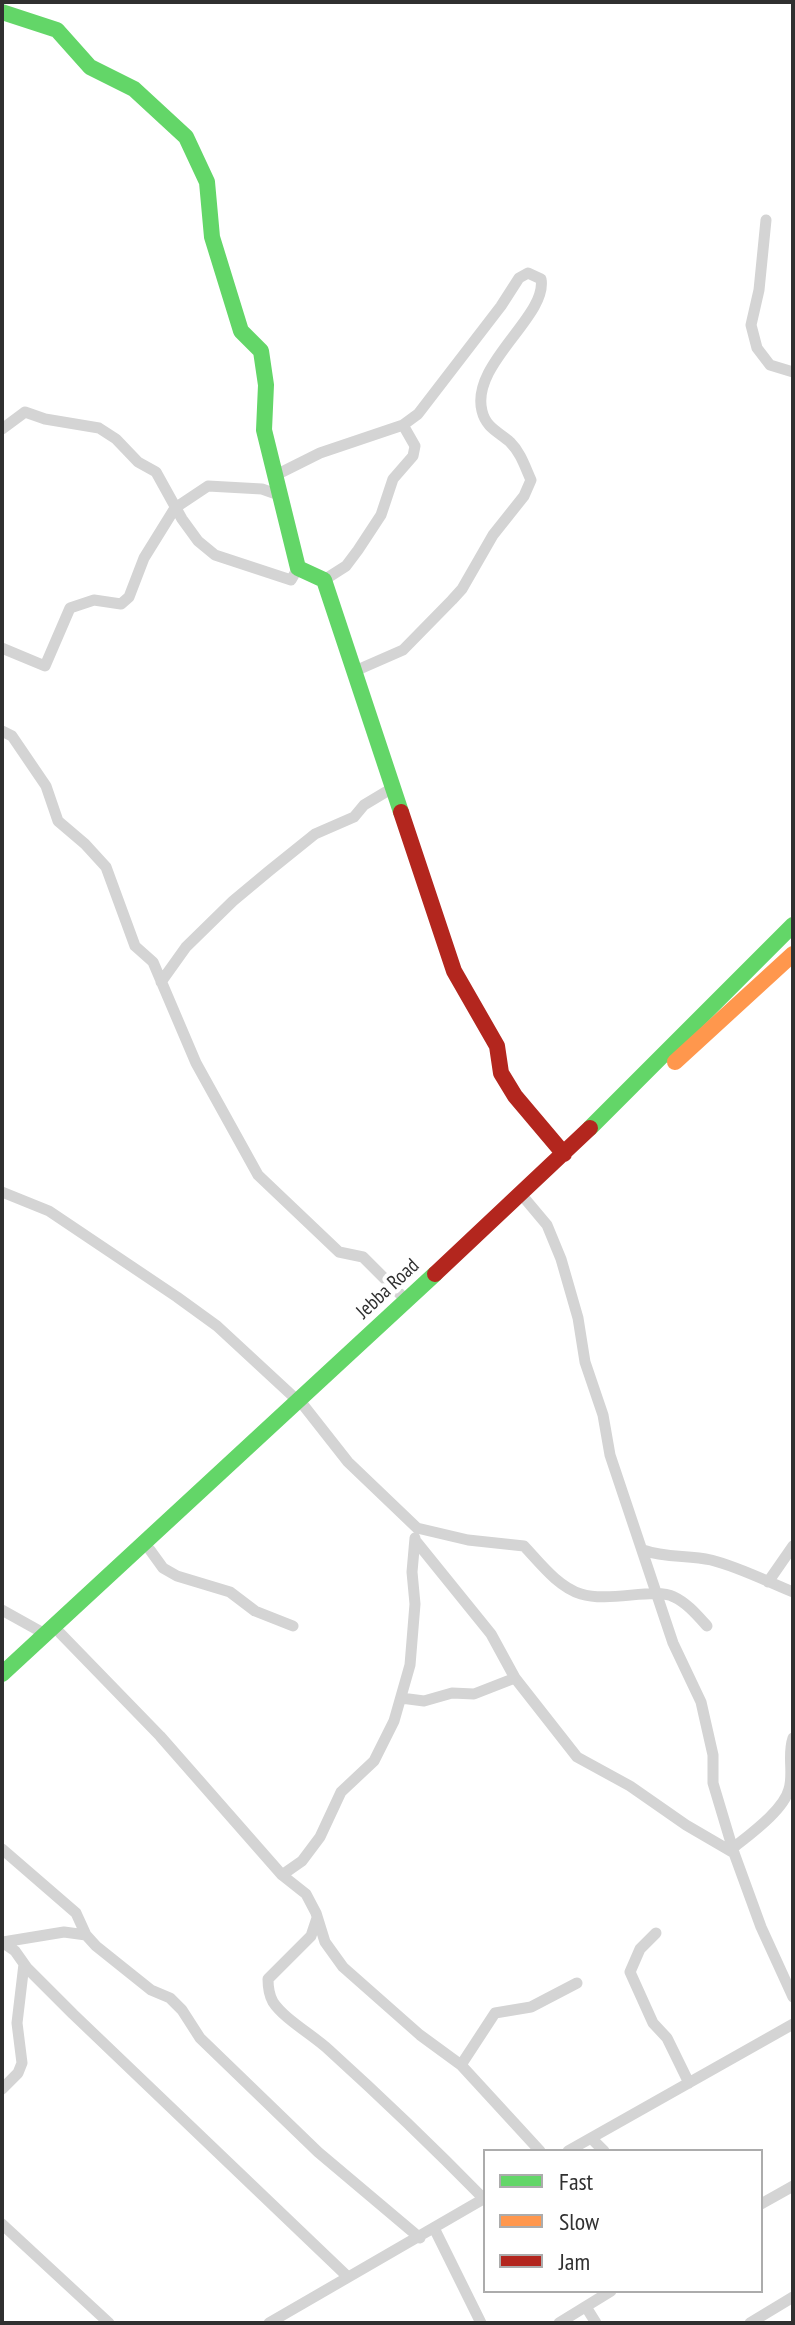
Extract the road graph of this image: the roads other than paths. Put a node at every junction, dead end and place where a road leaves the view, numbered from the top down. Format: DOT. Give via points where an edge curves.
graph roads {
  1 [pos="2,12"];
  2 [pos="766,220"];
  3 [pos="793,372"];
  4 [pos="403,425"];
  5 [pos="2,429"];
  6 [pos="274,476"];
  7 [pos="279,495"];
  8 [pos="175,508"];
  9 [pos="298,568"];
  10 [pos="324,580"];
  11 [pos="2,648"];
  12 [pos="355,671"];
  13 [pos="2,731"];
  14 [pos="394,787"];
  15 [pos="793,925"];
  16 [pos="793,954"];
  17 [pos="161,982"];
  18 [pos="630,1098"];
  19 [pos="564,1154"];
  20 [pos="2,1192"];
  21 [pos="526,1200"];
  22 [pos="406,1300"];
  23 [pos="301,1403"];
  24 [pos="416,1534"];
  25 [pos="793,1546"];
  26 [pos="150,1550"];
  27 [pos="643,1550"];
  28 [pos="768,1582"];
  29 [pos="793,1592"];
  30 [pos="658,1593"];
  31 [pos="2,1610"];
  32 [pos="293,1626"];
  33 [pos="707,1626"];
  34 [pos="52,1633"];
  35 [pos="2,1674"];
  36 [pos="515,1678"];
  37 [pos="2,1688"];
  38 [pos="401,1698"];
  39 [pos="793,1738"];
  40 [pos="2,1849"];
  41 [pos="733,1851"];
  42 [pos="282,1875"];
  43 [pos="317,1918"];
  44 [pos="656,1933"];
  45 [pos="86,1935"];
  46 [pos="2,1942"];
  47 [pos="24,1964"];
  48 [pos="577,1983"];
  49 [pos="793,1997"];
  50 [pos="793,2024"];
  51 [pos="461,2065"];
  52 [pos="689,2083"];
  53 [pos="2,2089"];
  54 [pos="592,2139"];
  55 [pos="538,2149"];
  56 [pos="572,2149"];
  57 [pos="602,2149"];
  58 [pos="793,2186"];
  59 [pos="483,2197"];
  60 [pos="483,2200"];
  61 [pos="763,2203"];
  62 [pos="2,2224"];
  63 [pos="435,2230"];
  64 [pos="420,2238"];
  65 [pos="348,2277"];
  66 [pos="608,2293"];
  67 [pos="793,2297"];
  68 [pos="586,2307"];
  69 [pos="109,2323"];
  70 [pos="269,2323"];
  71 [pos="481,2323"];
  72 [pos="559,2323"];
  73 [pos="596,2323"];
  74 [pos="750,2323"];
  1 -- 6 [label="main road" via="57,30 90,67 134,89 186,137 207,182 212,237 241,331 261,351 264,430"];
  2 -- 3 [label="street" via="751,325 757,348 770,365"];
  4 -- 6 [label="street" via="320,453"];
  4 -- 10 [label="street" via="415,446 413,456 393,479 381,515 346,566"];
  4 -- 12 [label="street" via="454,369 519,278 528,273 541,279 538,300 502,351 482,393 487,423 515,448 531,480 524,496 452,600 403,650"];
  5 -- 8 [label="street" via="25,412 99,428 156,472"];
  6 -- 7 [label="main road"];
  7 -- 8 [label="street" via="208,486"];
  7 -- 9 [label="main road"];
  8 -- 9 [label="street" via="215,555 291,580"];
  8 -- 11 [label="street" via="144,558 129,597 121,604 94,600 70,608 45,666"];
  9 -- 10 [label="main road"];
  10 -- 12 [label="main road"];
  12 -- 14 [label="main road"];
  13 -- 17 [label="street" via="12,736 46,786 58,821 106,867 135,946 153,962"];
  14 -- 17 [label="street" via="354,817 315,834 233,901 186,947"];
  14 -- 19 [label="main road" via="454,971 497,1046 501,1073"];
  15 -- 18 [label="main road, Jebba Road"];
  16 -- 18 [label="main road, Jebba Road"];
  17 -- 22 [label="street" via="196,1063 258,1175 339,1252 363,1257"];
  18 -- 19 [label="main road, Jebba Road"];
  18 -- 21 [label="main road, Jebba Road"];
  19 -- 22 [label="main road, Jebba Road"];
  20 -- 23 [label="street" via="49,1211 177,1297"];
  21 -- 23 [label="main road, Jebba Road"];
  21 -- 27 [label="street" via="547,1225 561,1259 610,1455"];
  22 -- 23 [label="main road, Jebba Road"];
  23 -- 24 [label="street"];
  23 -- 26 [label="main road, Jebba Road"];
  23 -- 34 [label="main road, Jebba Road"];
  24 -- 30 [label="street" via="524,1546 550,1575 579,1593 606,1599"];
  24 -- 36 [label="street" via="491,1634"];
  24 -- 38 [label="street" via="413,1633"];
  25 -- 28 [label="street"];
  26 -- 32 [label="street" via="177,1576 230,1592 255,1611"];
  26 -- 34 [label="main road, Jebba Road"];
  27 -- 28 [label="street" via="711,1560"];
  27 -- 30 [label="street"];
  28 -- 29 [label="street"];
  30 -- 33 [label="street" via="677,1598"];
  30 -- 41 [label="street" via="673,1643 701,1702 713,1755 713,1783"];
  31 -- 34 [label="street"];
  34 -- 35 [label="main road, Jebba Road"];
  34 -- 37 [label="main road, Jebba Road"];
  34 -- 42 [label="street" via="160,1736"];
  36 -- 38 [label="street" via="474,1694 452,1693 424,1701"];
  36 -- 41 [label="street" via="577,1757"];
  38 -- 42 [label="street" via="374,1761 341,1792 302,1861"];
  39 -- 41 [label="street" via="789,1790 765,1823"];
  40 -- 45 [label="street" via="76,1913"];
  41 -- 49 [label="street"];
  42 -- 43 [label="street" via="306,1894"];
  43 -- 51 [label="street" via="325,1942 343,1967"];
  43 -- 59 [label="street" via="311,1936 268,1979 274,2004 371,2088"];
  44 -- 52 [label="street" via="640,1949 630,1972"];
  45 -- 46 [label="street" via="64,1932"];
  45 -- 64 [label="street" via="151,1990 170,1998 200,2038 318,2152"];
  46 -- 47 [label="street"];
  47 -- 53 [label="street" via="17,2023 22,2063"];
  47 -- 65 [label="street"];
  48 -- 51 [label="street" via="531,2007 495,2013"];
  50 -- 52 [label="street"];
  51 -- 55 [label="street"];
  52 -- 54 [label="street"];
  54 -- 56 [label="street"];
  54 -- 57 [label="street"];
  58 -- 61 [label="street"];
  60 -- 63 [label="street"];
  62 -- 69 [label="street"];
  63 -- 64 [label="street"];
  63 -- 71 [label="street"];
  64 -- 65 [label="street"];
  65 -- 70 [label="street"];
  66 -- 68 [label="street"];
  67 -- 74 [label="street"];
  68 -- 72 [label="street"];
  68 -- 73 [label="street"];
}
